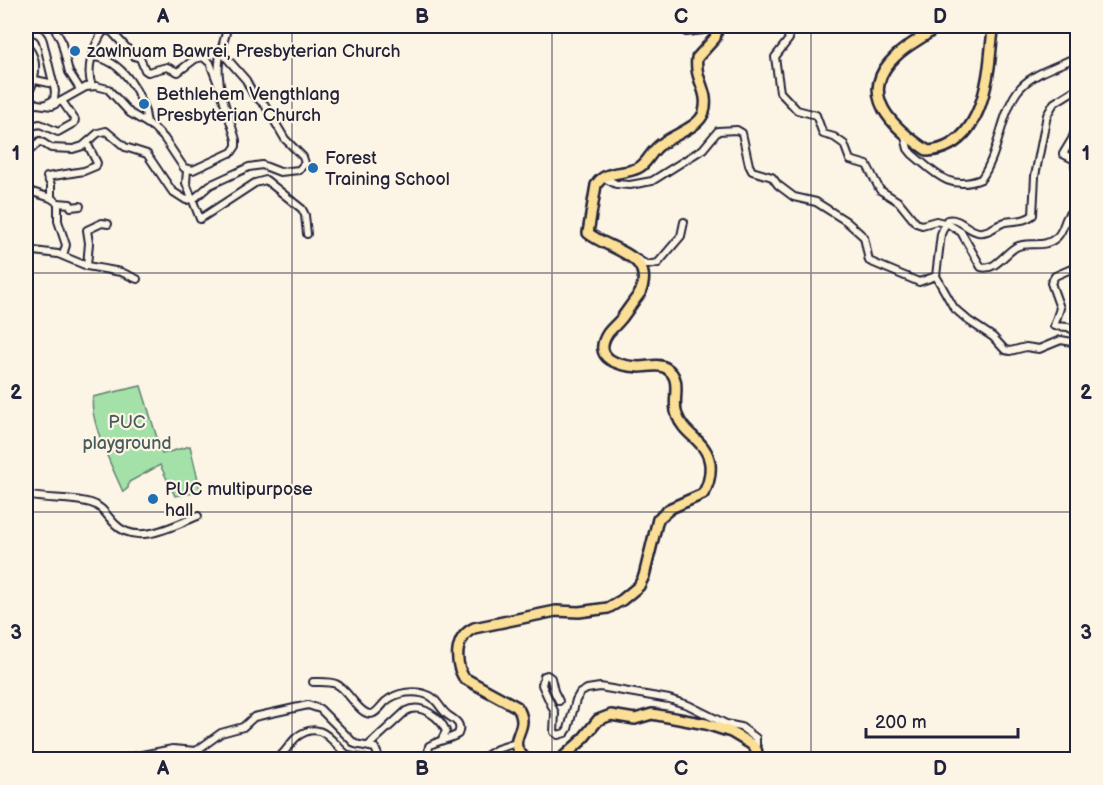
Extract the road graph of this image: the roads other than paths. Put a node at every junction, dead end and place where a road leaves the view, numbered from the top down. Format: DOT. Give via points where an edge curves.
graph roads {
  1 [pos="52,26"];
  2 [pos="86,26"];
  3 [pos="227,26"];
  4 [pos="710,26"];
  5 [pos="718,26"];
  6 [pos="781,26"];
  7 [pos="938,26"];
  8 [pos="994,26"];
  9 [pos="1065,26"];
  10 [pos="104,30"];
  11 [pos="26,32"];
  12 [pos="686,32"];
  13 [pos="1077,39"];
  14 [pos="26,46"];
  15 [pos="223,48"];
  16 [pos="29,55"];
  17 [pos="1077,56"];
  18 [pos="92,57"];
  19 [pos="26,78"];
  20 [pos="35,81"];
  21 [pos="54,84"];
  22 [pos="92,86"];
  23 [pos="1077,87"];
  24 [pos="80,89"];
  25 [pos="222,93"];
  26 [pos="26,98"];
  27 [pos="62,101"];
  28 [pos="26,105"];
  29 [pos="41,105"];
  30 [pos="147,123"];
  31 [pos="1077,123"];
  32 [pos="26,127"];
  33 [pos="903,132"];
  34 [pos="87,143"];
  35 [pos="26,154"];
  36 [pos="1077,167"];
  37 [pos="187,170"];
  38 [pos="599,181"];
  39 [pos="26,190"];
  40 [pos="51,198"];
  41 [pos="192,200"];
  42 [pos="58,202"];
  43 [pos="80,206"];
  44 [pos="1077,206"];
  45 [pos="684,222"];
  46 [pos="945,223"];
  47 [pos="108,224"];
  48 [pos="308,234"];
  49 [pos="26,249"];
  50 [pos="63,255"];
  51 [pos="631,256"];
  52 [pos="87,266"];
  53 [pos="1077,266"];
  54 [pos="936,276"];
  55 [pos="137,279"];
  56 [pos="1077,333"];
  57 [pos="1077,343"];
  58 [pos="26,495"];
  59 [pos="198,516"];
  60 [pos="313,682"];
  61 [pos="559,701"];
  62 [pos="442,740"];
  63 [pos="516,743"];
  64 [pos="368,746"];
  65 [pos="756,749"];
  66 [pos="116,759"];
  67 [pos="275,759"];
  68 [pos="368,759"];
  69 [pos="378,759"];
  70 [pos="427,759"];
  71 [pos="480,759"];
  72 [pos="526,759"];
  73 [pos="560,759"];
  74 [pos="759,759"];
  1 -- 24 [label="street" via="61,40 69,72"];
  2 -- 10 [label="street"];
  3 -- 15 [label="street"];
  4 -- 12 [label="street"];
  5 -- 38 [label="main road" via="715,38 697,58 697,75 706,98 703,116 659,145 642,165"];
  6 -- 46 [label="street" via="789,39 776,57 781,95 797,110 817,117 823,134 844,144 850,160 867,165 880,190 899,202 916,223"];
  7 -- 33 [label="main road" via="897,54 878,80 883,109"];
  8 -- 33 [label="main road" via="985,87 968,132 951,145 928,151"];
  9 -- 13 [label="street"];
  10 -- 18 [label="street"];
  10 -- 25 [label="street" via="112,32 140,58 148,72 167,67 178,72 195,59 205,58"];
  11 -- 21 [label="street" via="42,36"];
  14 -- 16 [label="street"];
  15 -- 25 [label="street" via="219,62"];
  15 -- 41 [label="street" via="225,57 265,105 282,136 305,163 294,172 262,165 249,167 210,185"];
  16 -- 20 [label="street"];
  17 -- 33 [label="street" via="1037,75 1017,92 981,179 960,183 944,180 912,154"];
  18 -- 22 [label="street"];
  18 -- 30 [label="street" via="110,61 121,71 139,96"];
  19 -- 20 [label="street"];
  20 -- 21 [label="street"];
  20 -- 26 [label="street"];
  21 -- 29 [label="street" via="54,100"];
  22 -- 24 [label="street"];
  22 -- 30 [label="street" via="108,89 130,113"];
  23 -- 46 [label="street" via="1054,103 1047,115 1035,176 1033,215 983,232 955,220"];
  24 -- 27 [label="street"];
  25 -- 37 [label="street" via="236,146 232,152"];
  26 -- 29 [label="street"];
  27 -- 29 [label="street" via="52,106"];
  27 -- 32 [label="street" via="74,123 58,132 40,124"];
  28 -- 29 [label="street"];
  30 -- 37 [label="street" via="167,141"];
  31 -- 36 [label="street" via="1063,154 1075,160"];
  34 -- 35 [label="street" via="67,150 51,148 40,141"];
  34 -- 40 [label="street" via="96,166 46,177 51,185"];
  34 -- 41 [label="street" via="106,131 125,147 147,154 172,191 182,199"];
  37 -- 41 [label="street" via="186,183"];
  38 -- 51 [label="main road" via="588,233"];
  38 -- 54 [label="street" via="630,185 652,181 703,149 718,130 737,129 742,133 752,171 772,177 794,197 816,202 846,221 864,237 869,261 919,282"];
  39 -- 40 [label="street"];
  40 -- 42 [label="street"];
  41 -- 48 [label="street" via="201,219 255,183 266,180 302,209"];
  42 -- 43 [label="street"];
  42 -- 50 [label="street" via="58,222 66,245"];
  44 -- 46 [label="street" via="1068,214 1056,238 1040,245 1016,247 988,268 978,265 961,232"];
  45 -- 51 [label="street" via="681,236 658,263 647,265"];
  46 -- 54 [label="street"];
  47 -- 52 [label="street" via="87,230"];
  49 -- 50 [label="street"];
  50 -- 52 [label="street"];
  51 -- 63 [label="main road" via="640,266 643,287 609,332 604,351 614,363 656,365 671,372 677,385 676,415 709,453 710,480 703,494 671,508 658,519 644,576 639,586 622,600 608,608 556,611 474,628 460,639 458,661 464,678 517,707 521,713 522,728"];
  52 -- 55 [label="street"];
  53 -- 56 [label="street" via="1055,276 1051,283 1060,308 1054,326 1068,327"];
  54 -- 57 [label="street" via="954,308 1005,350 1039,349 1061,340"];
  58 -- 59 [label="street" via="89,502 120,529 132,534 150,533"];
  60 -- 62 [label="street" via="339,686 369,714 398,695 429,696 459,723 458,734"];
  61 -- 65 [label="street" via="551,678 544,676 542,685 554,708 554,732 558,735 568,729 580,693 600,687 688,705 741,727 756,738"];
  62 -- 64 [label="street" via="446,731 442,724 426,710 412,708"];
  62 -- 70 [label="street" via="429,746"];
  63 -- 71 [label="street"];
  63 -- 72 [label="main road"];
  64 -- 66 [label="street" via="355,744 320,709 308,705 254,717 243,727 220,733 196,750 172,749"];
  64 -- 69 [label="street" via="377,751"];
  65 -- 73 [label="main road" via="745,739 706,724 660,714 631,719 611,715 598,720"];
  65 -- 74 [label="main road"];
  67 -- 68 [label="street" via="296,737 315,732 331,738 351,757"];
}
